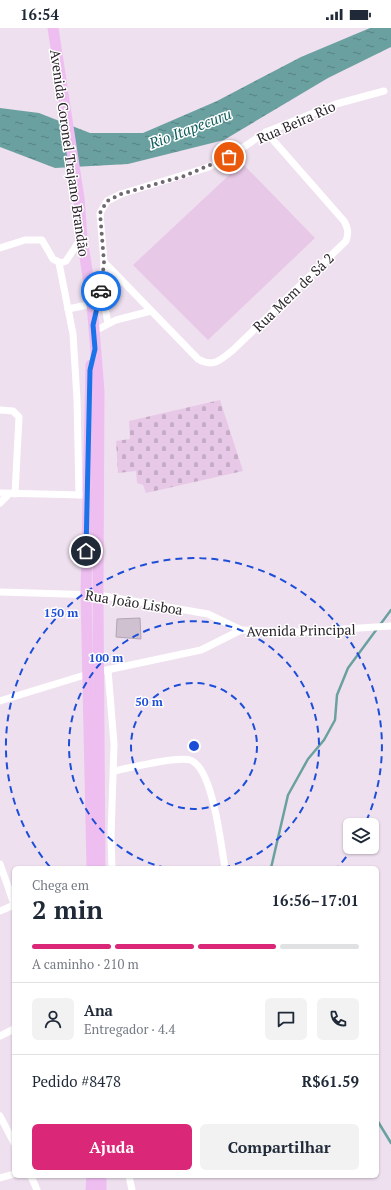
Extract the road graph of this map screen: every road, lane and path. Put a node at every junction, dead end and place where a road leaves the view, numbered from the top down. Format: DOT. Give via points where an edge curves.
graph roads {
  1 [pos="53,28"];
  2 [pos="384,91"];
  3 [pos="266,132"];
  4 [pos="82,237"];
  5 [pos="0,248"];
  6 [pos="104,262"];
  7 [pos="59,263"];
  8 [pos="102,288"];
  9 [pos="92,304"];
  10 [pos="68,309"];
  11 [pos="151,311"];
  12 [pos="108,323"];
  13 [pos="93,328"];
  14 [pos="95,349"];
  15 [pos="0,410"];
  16 [pos="0,493"];
  17 [pos="12,494"];
  18 [pos="99,494"];
  19 [pos="83,495"];
  20 [pos="0,503"];
  21 [pos="0,592"];
  22 [pos="86,593"];
  23 [pos="98,594"];
  24 [pos="388,626"];
  25 [pos="241,630"];
  26 [pos="98,672"];
  27 [pos="0,701"];
  28 [pos="114,770"];
  29 [pos="0,864"];
  30 [pos="92,866"];
  31 [pos="100,866"];
  32 [pos="112,866"];
  33 [pos="225,866"];
  34 [pos="12,898"];
  35 [pos="12,905"];
  36 [pos="0,911"];
  37 [pos="12,1030"];
  38 [pos="0,1036"];
  39 [pos="0,1116"];
  40 [pos="12,1139"];
  41 [pos="12,1175"];
  42 [pos="0,1178"];
  43 [pos="31,1178"];
  44 [pos="93,1178"];
  45 [pos="100,1178"];
  46 [pos="129,1178"];
  47 [pos="38,1190"];
  48 [pos="96,1190"];
  49 [pos="132,1190"];
  1 -- 4 [label="main road, Avenida Coronel Trajano Brandão" via="80,198"];
  2 -- 3 [label="street, Rua Beira Rio" via="336,104"];
  3 -- 6 [label="street, Rua Beira Rio" via="221,162 184,176 121,194 107,201 100,213"];
  3 -- 11 [label="street, Rua Mem de Sá 2" via="344,221 348,231 346,241 233,350 216,363 202,362"];
  4 -- 7 [label="street" via="66,261"];
  4 -- 9 [label="main road, Avenida Coronel Trajano Brandão"];
  5 -- 7 [label="street" via="25,240 42,240 53,259"];
  6 -- 8 [label="street, Rua Beira Rio"];
  6 -- 11 [label="street, Rua Mem de Sá 2"];
  7 -- 10 [label="street"];
  8 -- 12 [label="street"];
  8 -- 13 [label="street, Rua Beira Rio"];
  9 -- 10 [label="street"];
  9 -- 13 [label="main road, Avenida Coronel Trajano Brandão"];
  10 -- 19 [label="street" via="73,334"];
  11 -- 12 [label="street"];
  12 -- 13 [label="street"];
  13 -- 14 [label="main road, Avenida Coronel Trajano Brandão"];
  14 -- 18 [label="main road, Avenida Coronel Trajano Brandão" via="99,391"];
  14 -- 19 [label="main road, Avenida Coronel Trajano Brandão" via="90,370"];
  15 -- 17 [label="street" via="13,411 19,416"];
  16 -- 17 [label="street"];
  17 -- 19 [label="street"];
  17 -- 20 [label="street"];
  18 -- 19 [label="street"];
  18 -- 23 [label="main road, Avenida Coronel Trajano Brandão"];
  19 -- 22 [label="main road, Avenida Coronel Trajano Brandão"];
  21 -- 22 [label="street, Rua João Lisboa"];
  22 -- 23 [label="street, Rua João Lisboa"];
  22 -- 26 [label="main road, Avenida Coronel Trajano Brandão"];
  23 -- 25 [label="street, Rua João Lisboa" via="208,614"];
  23 -- 26 [label="main road, Avenida Coronel Trajano Brandão"];
  24 -- 25 [label="street, Avenida Principal" via="298,632"];
  25 -- 26 [label="street, Avenida Principal" via="201,650"];
  26 -- 27 [label="street, Avenida Principal"];
  26 -- 28 [label="street, Avenida Coronel Trajano Brandão" via="114,744"];
  26 -- 30 [label="main road, Avenida Coronel Trajano Brandão"];
  26 -- 31 [label="main road, Avenida Coronel Trajano Brandão"];
  28 -- 32 [label="street, Avenida Coronel Trajano Brandão"];
  28 -- 33 [label="street" via="177,760 194,762 201,770 211,794"];
  29 -- 34 [label="street"];
  35 -- 36 [label="street"];
  37 -- 38 [label="street"];
  39 -- 40 [label="street"];
  41 -- 42 [label="street"];
  43 -- 47 [label="street"];
  44 -- 48 [label="main road"];
  45 -- 48 [label="main road"];
  46 -- 49 [label="street"];
}
